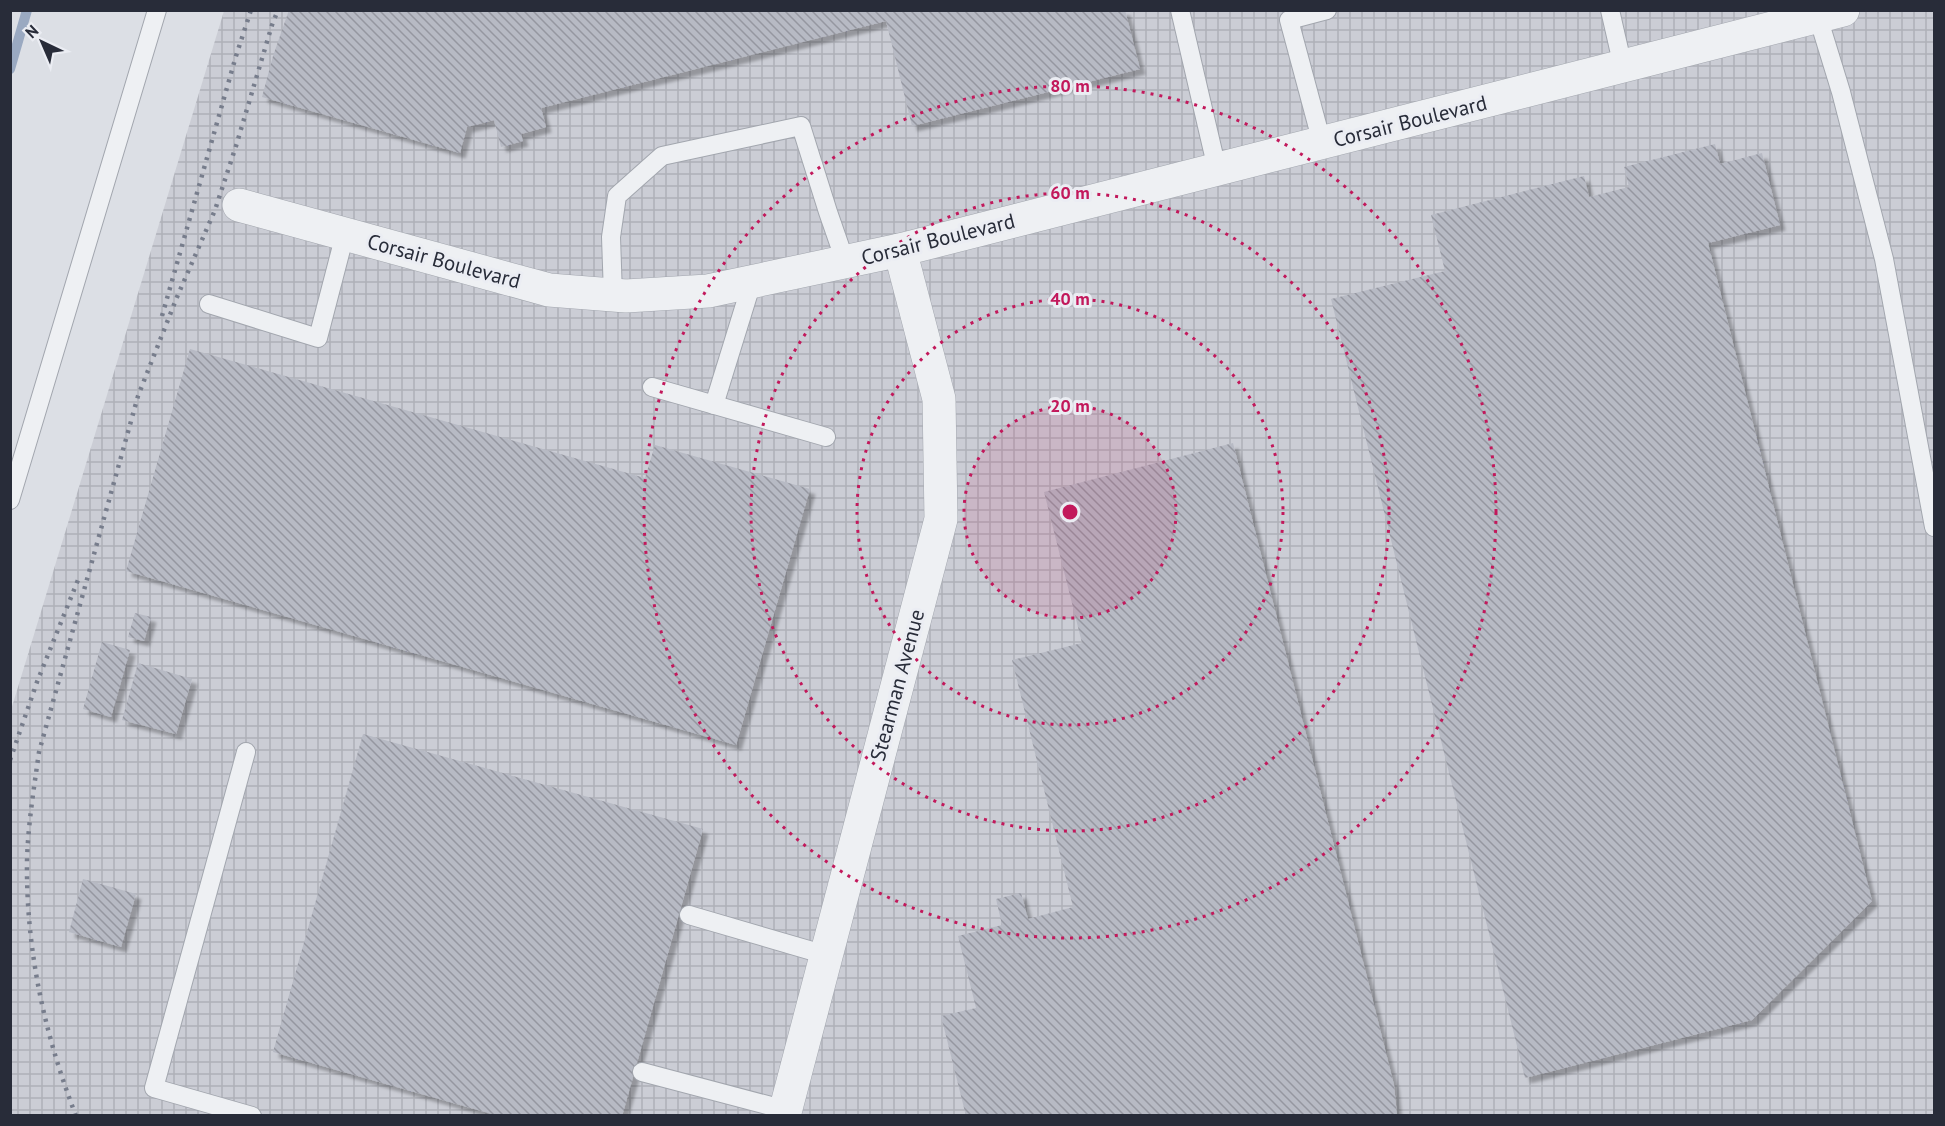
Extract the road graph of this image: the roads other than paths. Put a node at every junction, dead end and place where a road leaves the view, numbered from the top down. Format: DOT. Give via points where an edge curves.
graph roads {
  1 [pos="157,10"];
  2 [pos="1180,10"];
  3 [pos="1327,10"];
  4 [pos="1610,10"];
  5 [pos="1831,14"];
  6 [pos="1287,15"];
  7 [pos="1763,20"];
  8 [pos="1623,67"];
  9 [pos="1322,143"];
  10 [pos="1217,169"];
  11 [pos="238,204"];
  12 [pos="345,234"];
  13 [pos="900,250"];
  14 [pos="845,261"];
  15 [pos="752,282"];
  16 [pos="613,295"];
  17 [pos="209,304"];
  18 [pos="652,387"];
  19 [pos="714,405"];
  20 [pos="826,437"];
  21 [pos="10,500"];
  22 [pos="1935,527"];
  23 [pos="246,752"];
  24 [pos="688,915"];
  25 [pos="826,955"];
  26 [pos="642,1072"];
  27 [pos="785,1113"];
  28 [pos="252,1116"];
  1 -- 21 [label="lane"];
  2 -- 10 [label="lane"];
  3 -- 6 [label="lane"];
  4 -- 8 [label="lane"];
  5 -- 7 [label="street, Corsair Boulevard"];
  5 -- 22 [label="lane" via="1841,92 1884,259"];
  6 -- 9 [label="lane"];
  7 -- 8 [label="street, Corsair Boulevard"];
  8 -- 9 [label="street, Corsair Boulevard"];
  9 -- 10 [label="street, Corsair Boulevard"];
  10 -- 13 [label="street, Corsair Boulevard"];
  11 -- 12 [label="street, Corsair Boulevard"];
  12 -- 16 [label="street, Corsair Boulevard" via="549,290"];
  12 -- 17 [label="lane" via="318,339"];
  13 -- 14 [label="street, Corsair Boulevard"];
  13 -- 25 [label="street, Stearman Avenue" via="939,399 941,519"];
  14 -- 15 [label="street, Corsair Boulevard"];
  14 -- 16 [label="lane" via="801,126 662,156 617,196 611,237"];
  15 -- 16 [label="street, Corsair Boulevard" via="708,291"];
  15 -- 19 [label="lane"];
  18 -- 19 [label="lane"];
  19 -- 20 [label="lane"];
  23 -- 28 [label="lane" via="154,1088"];
  24 -- 25 [label="lane"];
  25 -- 27 [label="street, Stearman Avenue"];
  26 -- 27 [label="lane"];
}
